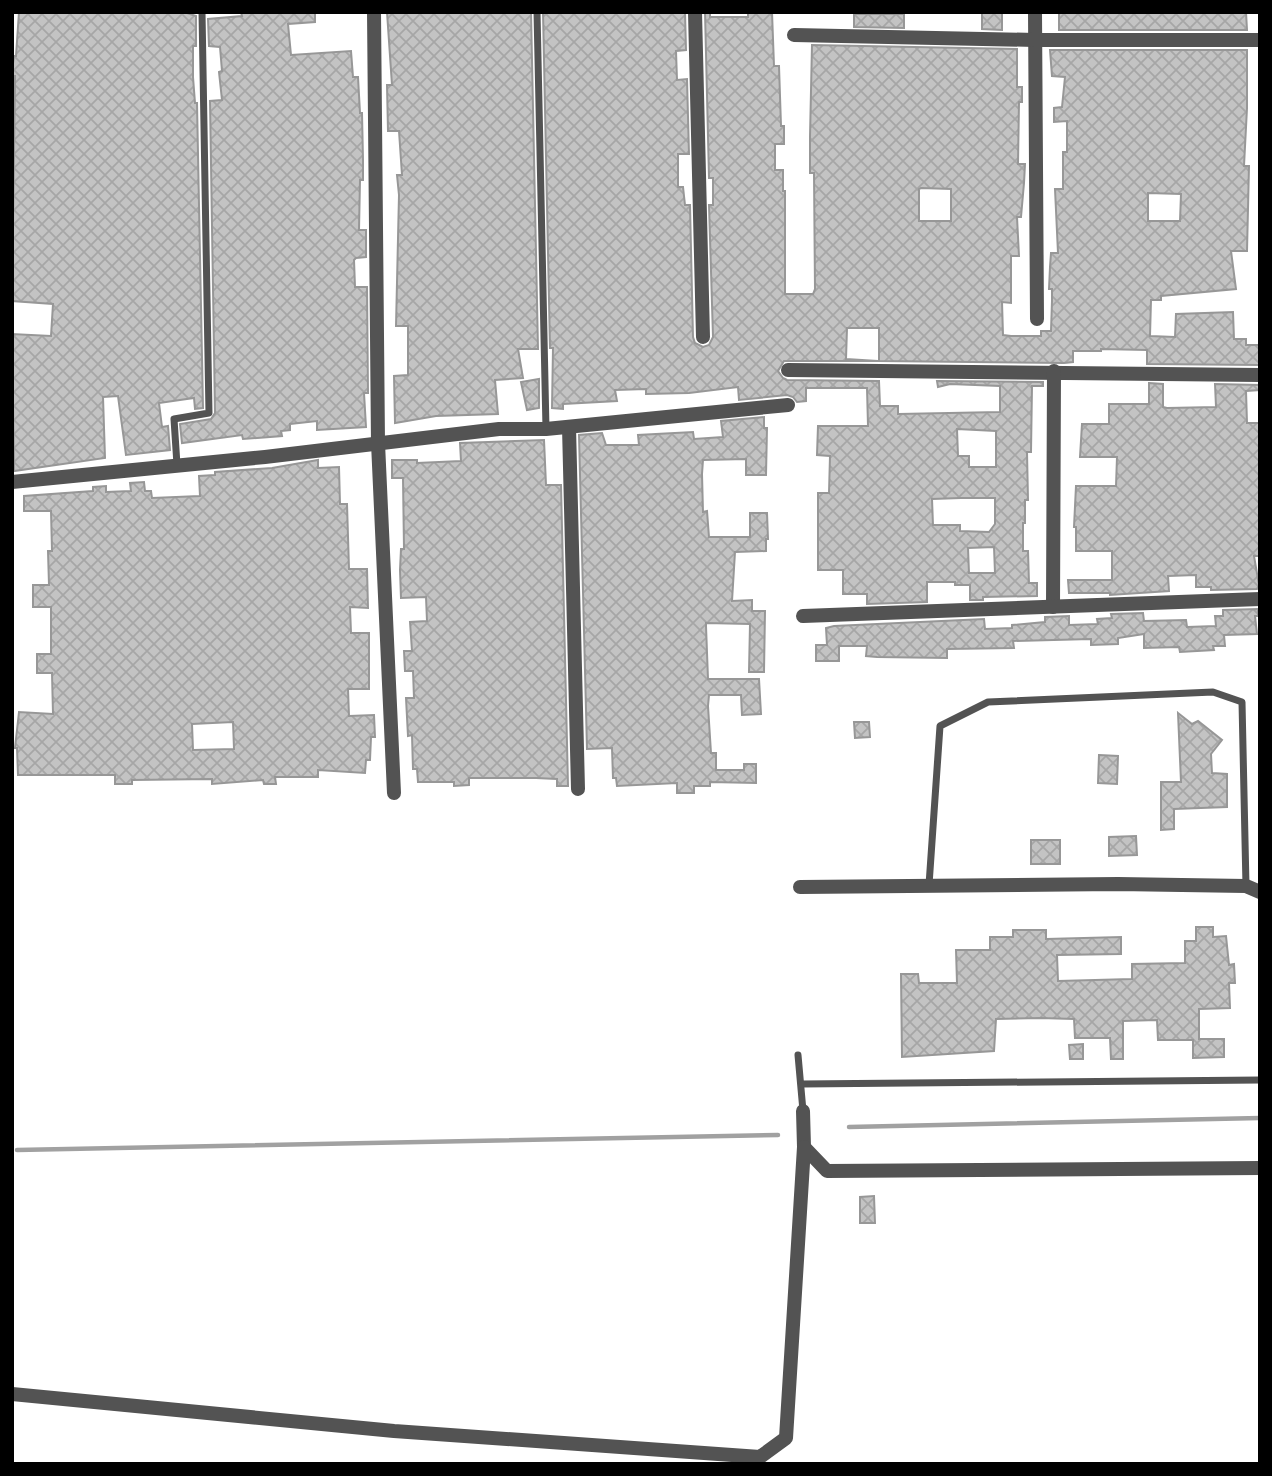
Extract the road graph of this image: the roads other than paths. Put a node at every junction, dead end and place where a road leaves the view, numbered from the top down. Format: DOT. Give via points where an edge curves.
graph roads {
  1 [pos="202,12"];
  2 [pos="374,12"];
  3 [pos="537,12"];
  4 [pos="695,12"];
  5 [pos="1035,12"];
  6 [pos="794,35"];
  7 [pos="1035,40"];
  8 [pos="1260,40"];
  9 [pos="1037,319"];
  10 [pos="703,337"];
  11 [pos="788,370"];
  12 [pos="1054,371"];
  13 [pos="1260,375"];
  14 [pos="788,405"];
  15 [pos="569,427"];
  16 [pos="546,429"];
  17 [pos="378,443"];
  18 [pos="177,466"];
  19 [pos="12,482"];
  20 [pos="1260,599"];
  21 [pos="1053,607"];
  22 [pos="803,616"];
  23 [pos="578,789"];
  24 [pos="394,793"];
  25 [pos="929,886"];
  26 [pos="800,887"];
  27 [pos="1253,889"];
  28 [pos="798,1055"];
  29 [pos="1260,1080"];
  30 [pos="802,1084"];
  31 [pos="803,1111"];
  32 [pos="804,1147"];
  33 [pos="1260,1168"];
  34 [pos="12,1394"];
  1 -- 18 [label="lane" via="209,413 174,419"];
  2 -- 17 [label="street"];
  3 -- 16 [label="lane"];
  4 -- 10 [label="street"];
  5 -- 7 [label="street"];
  6 -- 7 [label="street"];
  7 -- 8 [label="street"];
  7 -- 9 [label="street"];
  11 -- 12 [label="street"];
  12 -- 13 [label="street"];
  12 -- 21 [label="street"];
  14 -- 15 [label="street"];
  15 -- 16 [label="street"];
  15 -- 23 [label="street"];
  16 -- 17 [label="street" via="499,429"];
  17 -- 18 [label="street"];
  17 -- 24 [label="street"];
  18 -- 19 [label="street"];
  20 -- 21 [label="street"];
  21 -- 22 [label="street"];
  25 -- 26 [label="street"];
  25 -- 27 [label="street" via="1118,884"];
  25 -- 27 [label="lane" via="940,726 988,702 1213,692 1242,702"];
  28 -- 30 [label="lane"];
  29 -- 30 [label="lane"];
  30 -- 31 [label="lane"];
  31 -- 32 [label="street"];
  32 -- 33 [label="street" via="827,1171"];
  32 -- 34 [label="street" via="786,1438 760,1457 394,1431"];
}
